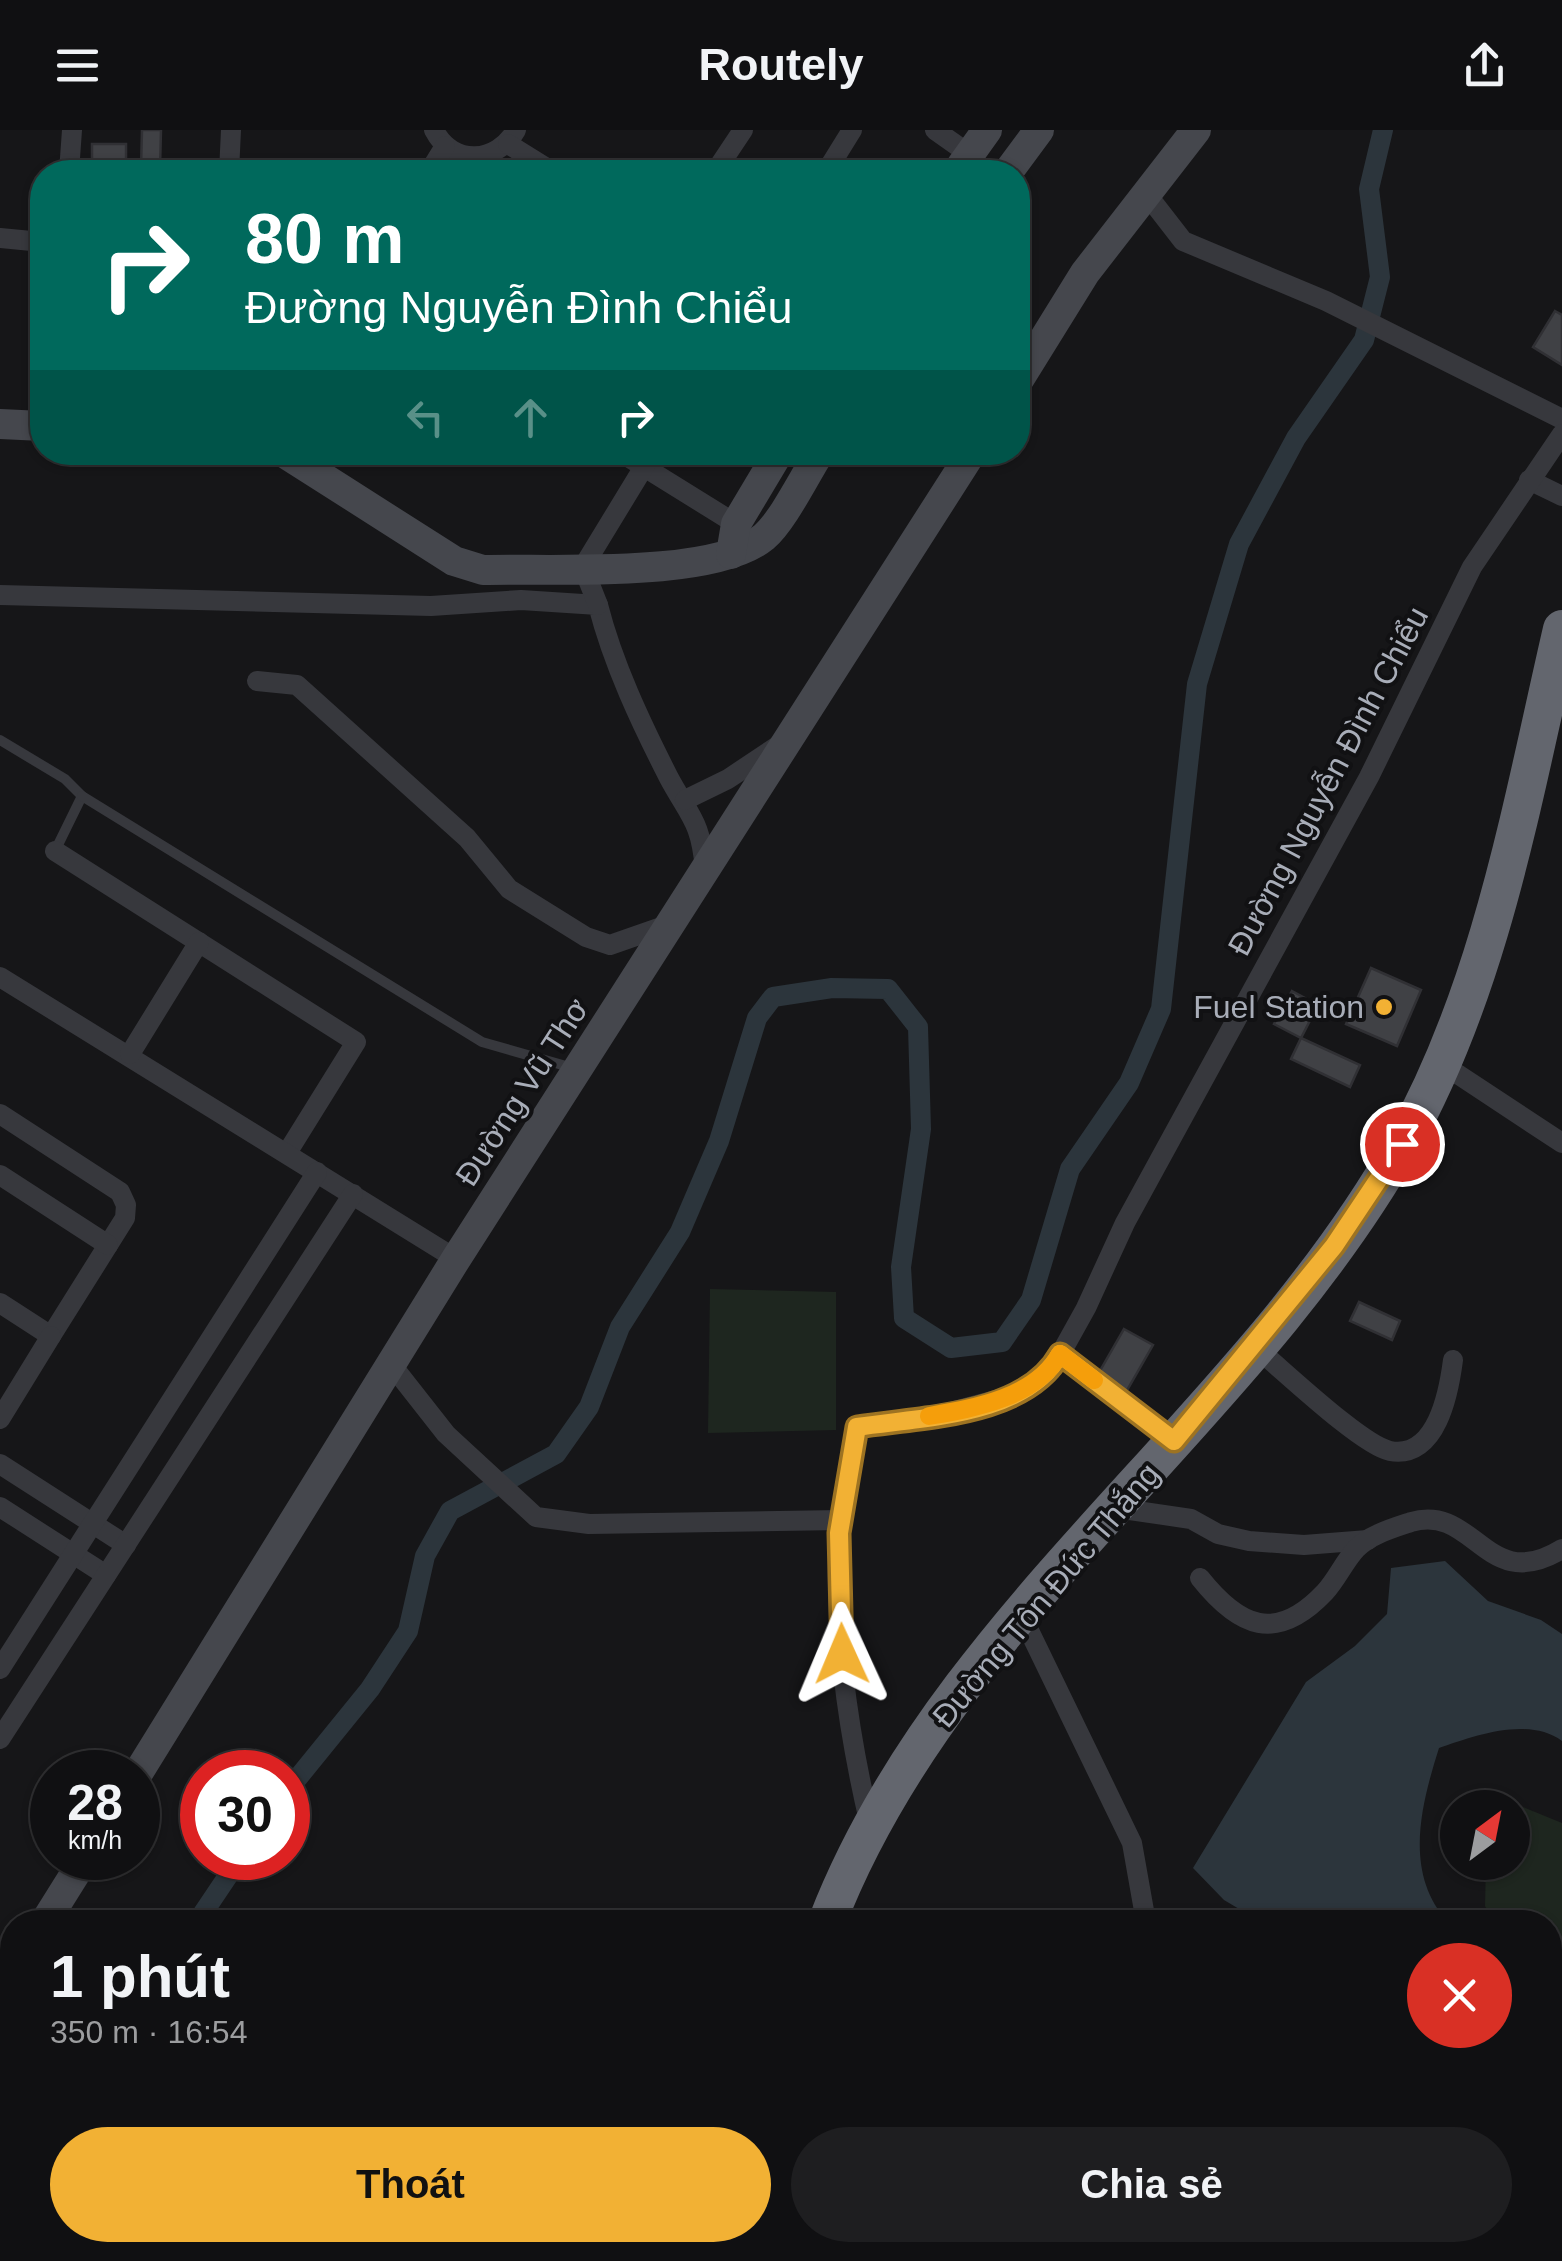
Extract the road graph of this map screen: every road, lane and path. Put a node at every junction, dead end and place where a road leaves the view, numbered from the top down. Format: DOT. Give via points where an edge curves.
graph roads {
  1 [pos="72,130"];
  2 [pos="232,130"];
  3 [pos="743,130"];
  4 [pos="852,130"];
  5 [pos="935,130"];
  6 [pos="1039,130"];
  7 [pos="1196,130"];
  8 [pos="512,137"];
  9 [pos="440,138"];
  10 [pos="971,152"];
  11 [pos="71,160"];
  12 [pos="230,160"];
  13 [pos="538,160"];
  14 [pos="723,160"];
  15 [pos="833,160"];
  16 [pos="1014,160"];
  17 [pos="1145,192"];
  18 [pos="0,238"];
  19 [pos="30,241"];
  20 [pos="1030,361"];
  21 [pos="1562,418"];
  22 [pos="0,424"];
  23 [pos="30,425"];
  24 [pos="1562,434"];
  25 [pos="303,465"];
  26 [pos="646,465"];
  27 [pos="654,465"];
  28 [pos="773,465"];
  29 [pos="811,465"];
  30 [pos="964,465"];
  31 [pos="1529,480"];
  32 [pos="1562,496"];
  33 [pos="733,539"];
  34 [pos="583,567"];
  35 [pos="0,595"];
  36 [pos="598,604"];
  37 [pos="1562,628"];
  38 [pos="257,681"];
  39 [pos="794,735"];
  40 [pos="0,740"];
  41 [pos="82,796"];
  42 [pos="684,800"];
  43 [pos="56,852"];
  44 [pos="706,872"];
  45 [pos="673,923"];
  46 [pos="199,942"];
  47 [pos="0,977"];
  48 [pos="130,1054"];
  49 [pos="1440,1068"];
  50 [pos="578,1070"];
  51 [pos="0,1114"];
  52 [pos="1562,1143"];
  53 [pos="287,1153"];
  54 [pos="317,1172"];
  55 [pos="0,1175"];
  56 [pos="353,1194"];
  57 [pos="108,1245"];
  58 [pos="456,1259"];
  59 [pos="0,1304"];
  60 [pos="51,1336"];
  61 [pos="1255,1347"];
  62 [pos="1060,1354"];
  63 [pos="1454,1360"];
  64 [pos="391,1364"];
  65 [pos="0,1419"];
  66 [pos="1174,1441"];
  67 [pos="0,1464"];
  68 [pos="0,1507"];
  69 [pos="1116,1508"];
  70 [pos="841,1520"];
  71 [pos="94,1524"];
  72 [pos="1368,1540"];
  73 [pos="126,1545"];
  74 [pos="1562,1549"];
  75 [pos="74,1555"];
  76 [pos="106,1575"];
  77 [pos="1200,1578"];
  78 [pos="1022,1616"];
  79 [pos="0,1669"];
  80 [pos="0,1739"];
  81 [pos="153,1750"];
  82 [pos="870,1824"];
  83 [pos="72,1880"];
  84 [pos="53,1910"];
  85 [pos="832,1910"];
  86 [pos="1144,1910"];
  1 -- 11 [label="street"];
  2 -- 12 [label="street"];
  3 -- 14 [label="street"];
  4 -- 15 [label="street"];
  5 -- 10 [label="street"];
  6 -- 16 [label="main road"];
  7 -- 17 [label="main road"];
  8 -- 9 [label="street" via="484,157 470,157"];
  8 -- 13 [label="street"];
  17 -- 20 [label="main road"];
  17 -- 21 [label="street" via="1183,241"];
  18 -- 19 [label="street"];
  22 -- 23 [label="main road"];
  24 -- 31 [label="street, Đường Nguyễn Đình Chiểu"];
  25 -- 34 [label="main road" via="454,560 483,570"];
  26 -- 34 [label="street"];
  27 -- 33 [label="street"];
  28 -- 33 [label="main road"];
  29 -- 33 [label="main road" via="765,536"];
  30 -- 39 [label="main road, Đường Vũ Thơ"];
  31 -- 32 [label="street"];
  31 -- 62 [label="street, Đường Nguyễn Đình Chiểu" via="1472,567 1369,777"];
  33 -- 34 [label="main road" via="694,564"];
  34 -- 36 [label="street"];
  35 -- 36 [label="street"];
  36 -- 42 [label="street" via="608,644"];
  37 -- 49 [label="highway, Đường Tôn Đức Thắng" via="1492,918"];
  38 -- 45 [label="street" via="297,685 467,838 509,889 586,937 610,944"];
  39 -- 42 [label="street"];
  39 -- 44 [label="main road, Đường Vũ Thơ"];
  40 -- 41 [label="lane"];
  41 -- 43 [label="lane"];
  41 -- 50 [label="lane" via="482,1042"];
  42 -- 44 [label="street" via="703,844"];
  43 -- 46 [label="street"];
  44 -- 45 [label="main road, Đường Vũ Thơ"];
  45 -- 50 [label="main road, Đường Vũ Thơ"];
  46 -- 48 [label="street"];
  46 -- 53 [label="street" via="356,1042"];
  47 -- 48 [label="street"];
  48 -- 53 [label="street"];
  49 -- 52 [label="street"];
  49 -- 61 [label="highway, Đường Tôn Đức Thắng" via="1402,1144"];
  50 -- 58 [label="main road, Đường Vũ Thơ"];
  51 -- 57 [label="street" via="120,1192 124,1218"];
  53 -- 54 [label="street"];
  54 -- 56 [label="street"];
  54 -- 71 [label="street"];
  55 -- 57 [label="street"];
  56 -- 58 [label="street"];
  56 -- 73 [label="street"];
  57 -- 60 [label="street"];
  58 -- 64 [label="main road, Đường Vũ Thơ"];
  59 -- 60 [label="street"];
  60 -- 65 [label="street"];
  61 -- 63 [label="street" via="1390,1451 1408,1448 1439,1422"];
  61 -- 66 [label="highway, Đường Tôn Đức Thắng"];
  62 -- 66 [label="street"];
  62 -- 70 [label="street, Đường Nguyễn Đình Chiểu" via="1051,1371 1011,1396 857,1427"];
  64 -- 70 [label="street" via="446,1434 536,1516 589,1524"];
  64 -- 81 [label="main road, Đường Vũ Thơ"];
  66 -- 69 [label="highway, Đường Tôn Đức Thắng"];
  67 -- 71 [label="street"];
  68 -- 75 [label="street"];
  69 -- 72 [label="street" via="1191,1519 1250,1541"];
  69 -- 78 [label="highway, Đường Tôn Đức Thắng"];
  70 -- 82 [label="street, Đường Nguyễn Đình Chiểu" via="842,1654"];
  71 -- 73 [label="street"];
  71 -- 75 [label="street"];
  72 -- 74 [label="street" via="1424,1518 1453,1526 1510,1563 1535,1563"];
  72 -- 77 [label="street" via="1325,1591 1275,1624 1244,1619"];
  73 -- 76 [label="street"];
  75 -- 76 [label="street"];
  75 -- 79 [label="street"];
  76 -- 80 [label="street"];
  78 -- 82 [label="highway, Đường Tôn Đức Thắng"];
  78 -- 86 [label="street" via="1132,1843"];
  82 -- 85 [label="highway, Đường Tôn Đức Thắng"];
  83 -- 84 [label="main road"];
}
